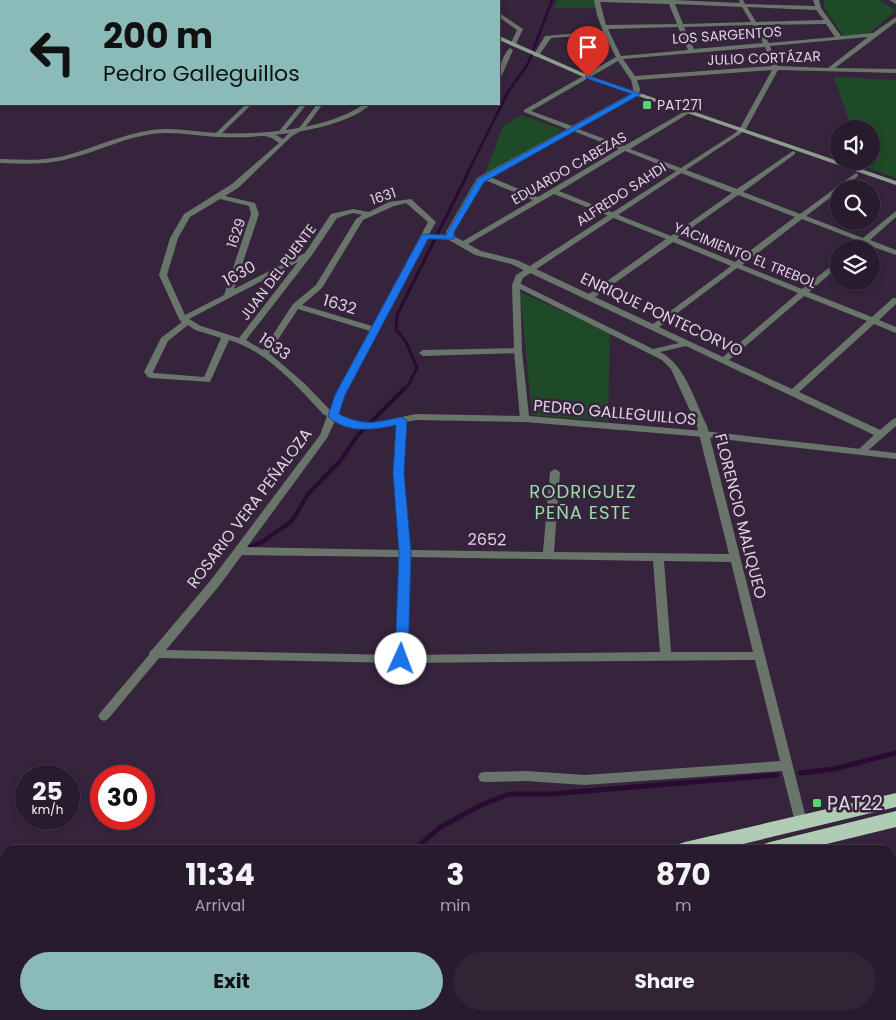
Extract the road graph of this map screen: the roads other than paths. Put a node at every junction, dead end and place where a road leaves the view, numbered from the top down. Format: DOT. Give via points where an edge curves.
graph roads {
  1 [pos="597,0"];
  2 [pos="816,0"];
  3 [pos="892,0"];
  4 [pos="670,1"];
  5 [pos="896,2"];
  6 [pos="741,3"];
  7 [pos="818,8"];
  8 [pos="500,16"];
  9 [pos="896,19"];
  10 [pos="828,22"];
  11 [pos="754,24"];
  12 [pos="680,26"];
  13 [pos="606,30"];
  14 [pos="873,35"];
  15 [pos="500,39"];
  16 [pos="840,39"];
  17 [pos="500,45"];
  18 [pos="767,45"];
  19 [pos="512,48"];
  20 [pos="691,50"];
  21 [pos="536,56"];
  22 [pos="620,58"];
  23 [pos="776,68"];
  24 [pos="830,69"];
  25 [pos="896,71"];
  26 [pos="500,73"];
  27 [pos="585,78"];
  28 [pos="632,78"];
  29 [pos="634,95"];
  30 [pos="248,105"];
  31 [pos="303,105"];
  32 [pos="319,105"];
  33 [pos="367,105"];
  34 [pos="686,113"];
  35 [pos="302,128"];
  36 [pos="574,130"];
  37 [pos="282,131"];
  38 [pos="740,131"];
  39 [pos="263,134"];
  40 [pos="216,135"];
  41 [pos="283,143"];
  42 [pos="625,150"];
  43 [pos="793,153"];
  44 [pos="0,161"];
  45 [pos="680,170"];
  46 [pos="856,175"];
  47 [pos="486,178"];
  48 [pos="896,183"];
  49 [pos="896,189"];
  50 [pos="554,191"];
  51 [pos="738,192"];
  52 [pos="218,196"];
  53 [pos="538,200"];
  54 [pos="896,213"];
  55 [pos="368,214"];
  56 [pos="612,215"];
  57 [pos="334,216"];
  58 [pos="801,216"];
  59 [pos="432,222"];
  60 [pos="425,236"];
  61 [pos="451,238"];
  62 [pos="672,239"];
  63 [pos="864,240"];
  64 [pos="462,245"];
  65 [pos="880,246"];
  66 [pos="309,253"];
  67 [pos="896,253"];
  68 [pos="736,265"];
  69 [pos="529,269"];
  70 [pos="830,270"];
  71 [pos="518,281"];
  72 [pos="804,292"];
  73 [pos="227,297"];
  74 [pos="590,297"];
  75 [pos="896,300"];
  76 [pos="296,306"];
  77 [pos="185,320"];
  78 [pos="873,320"];
  79 [pos="654,327"];
  80 [pos="375,330"];
  81 [pos="896,330"];
  82 [pos="226,336"];
  83 [pos="241,341"];
  84 [pos="688,342"];
  85 [pos="518,351"];
  86 [pos="655,351"];
  87 [pos="423,353"];
  88 [pos="264,354"];
  89 [pos="724,360"];
  90 [pos="793,393"];
  91 [pos="333,416"];
  92 [pos="525,419"];
  93 [pos="401,420"];
  94 [pos="896,421"];
  95 [pos="704,434"];
  96 [pos="882,435"];
  97 [pos="861,452"];
  98 [pos="896,456"];
  99 [pos="555,472"];
  100 [pos="240,551"];
  101 [pos="405,552"];
  102 [pos="548,556"];
  103 [pos="658,557"];
  104 [pos="734,558"];
  105 [pos="154,654"];
  106 [pos="759,656"];
  107 [pos="666,657"];
  108 [pos="401,659"];
  109 [pos="104,716"];
  110 [pos="787,766"];
  111 [pos="484,777"];
  112 [pos="896,800"];
  113 [pos="896,819"];
  114 [pos="801,822"];
  115 [pos="706,845"];
  116 [pos="790,845"];
  1 -- 4 [label="street"];
  1 -- 13 [label="street" via="597,9"];
  2 -- 7 [label="street"];
  3 -- 5 [label="street"];
  4 -- 6 [label="street"];
  4 -- 12 [label="street"];
  6 -- 7 [label="street"];
  6 -- 11 [label="street"];
  7 -- 10 [label="street"];
  8 -- 19 [label="street" via="520,29"];
  9 -- 14 [label="street"];
  10 -- 11 [label="street"];
  10 -- 16 [label="street"];
  11 -- 12 [label="street"];
  11 -- 18 [label="street"];
  12 -- 13 [label="street"];
  12 -- 20 [label="street"];
  13 -- 21 [label="street" via="546,37"];
  13 -- 22 [label="street"];
  14 -- 16 [label="street, LOS SARGENTOS"];
  14 -- 24 [label="street"];
  15 -- 19 [label="main road"];
  16 -- 18 [label="street, LOS SARGENTOS"];
  17 -- 19 [label="main road"];
  18 -- 20 [label="street, LOS SARGENTOS"];
  18 -- 23 [label="street"];
  19 -- 21 [label="main road"];
  19 -- 26 [label="street"];
  19 -- 27 [label="main road"];
  20 -- 22 [label="street, LOS SARGENTOS"];
  21 -- 27 [label="main road"];
  22 -- 27 [label="street, LOS SARGENTOS"];
  22 -- 28 [label="street"];
  23 -- 24 [label="street, JULIO CORTÁZAR"];
  23 -- 28 [label="street, JULIO CORTÁZAR"];
  23 -- 38 [label="street"];
  24 -- 25 [label="street, JULIO CORTÁZAR"];
  27 -- 29 [label="main road"];
  27 -- 36 [label="street, LOS SARGENTOS" via="526,111"];
  28 -- 29 [label="street" via="638,86"];
  29 -- 34 [label="main road"];
  29 -- 36 [label="street"];
  30 -- 40 [label="street"];
  31 -- 37 [label="street"];
  32 -- 35 [label="street"];
  33 -- 35 [label="street" via="349,116"];
  34 -- 38 [label="main road"];
  34 -- 42 [label="street, EDUARDO CABEZAS"];
  35 -- 37 [label="street"];
  35 -- 41 [label="street"];
  36 -- 42 [label="street"];
  36 -- 47 [label="street"];
  37 -- 39 [label="street"];
  38 -- 43 [label="main road"];
  38 -- 45 [label="street, ALFREDO SAHDI"];
  38 -- 48 [label="main road"];
  39 -- 40 [label="street"];
  39 -- 41 [label="street" via="274,136"];
  40 -- 44 [label="street" via="178,130 153,132 49,161"];
  41 -- 52 [label="street" via="254,170"];
  42 -- 45 [label="street"];
  42 -- 50 [label="street, EDUARDO CABEZAS"];
  43 -- 46 [label="main road"];
  43 -- 51 [label="street"];
  45 -- 51 [label="street"];
  45 -- 56 [label="street, ALFREDO SAHDI"];
  46 -- 49 [label="main road"];
  46 -- 58 [label="street"];
  47 -- 53 [label="street"];
  47 -- 61 [label="street" via="475,186 450,232"];
  50 -- 53 [label="street, EDUARDO CABEZAS"];
  50 -- 56 [label="street, YACIMIENTO EL TREBOL"];
  51 -- 58 [label="street"];
  51 -- 62 [label="street"];
  52 -- 73 [label="street, 1629" via="252,205 255,214"];
  52 -- 77 [label="street" via="187,216 181,224 163,275"];
  53 -- 64 [label="street, EDUARDO CABEZAS"];
  54 -- 63 [label="street"];
  55 -- 57 [label="street, 1631" via="353,211"];
  55 -- 59 [label="street, 1631" via="392,204 408,202"];
  55 -- 76 [label="street" via="360,219 319,286"];
  56 -- 62 [label="street, YACIMIENTO EL TREBOL"];
  56 -- 69 [label="street, ALFREDO SAHDI"];
  57 -- 66 [label="street, JUAN DEL PUENTE"];
  58 -- 63 [label="street"];
  58 -- 68 [label="street"];
  59 -- 60 [label="street, ROSARIO VERA PEÑALOZA"];
  60 -- 61 [label="street, ENRIQUE PONTECORVO"];
  60 -- 80 [label="street, ROSARIO VERA PEÑALOZA"];
  61 -- 64 [label="street, ENRIQUE PONTECORVO"];
  62 -- 68 [label="street, YACIMIENTO EL TREBOL"];
  62 -- 74 [label="street"];
  64 -- 69 [label="street, ENRIQUE PONTECORVO"];
  65 -- 67 [label="street"];
  66 -- 73 [label="street, 1630"];
  66 -- 83 [label="street, JUAN DEL PUENTE"];
  68 -- 72 [label="street, YACIMIENTO EL TREBOL"];
  68 -- 79 [label="street"];
  69 -- 71 [label="street, ALFREDO SAHDI"];
  69 -- 74 [label="street, ENRIQUE PONTECORVO"];
  70 -- 72 [label="street"];
  71 -- 85 [label="street"];
  71 -- 86 [label="street, FLORENCIO MALIQUEO"];
  72 -- 78 [label="street, YACIMIENTO EL TREBOL"];
  72 -- 89 [label="street"];
  73 -- 77 [label="street, 1630"];
  74 -- 79 [label="street, ENRIQUE PONTECORVO"];
  75 -- 78 [label="street"];
  76 -- 80 [label="street, 1632"];
  76 -- 88 [label="street"];
  77 -- 82 [label="street, 1633"];
  77 -- 82 [label="street, 1630" via="164,340 148,372 151,375 207,380"];
  78 -- 81 [label="street, YACIMIENTO EL TREBOL"];
  78 -- 90 [label="street"];
  79 -- 84 [label="street, ENRIQUE PONTECORVO"];
  80 -- 91 [label="street, ROSARIO VERA PEÑALOZA" via="340,395"];
  82 -- 83 [label="street, 1633"];
  83 -- 88 [label="street, 1633"];
  84 -- 86 [label="street"];
  84 -- 89 [label="street, ENRIQUE PONTECORVO"];
  85 -- 87 [label="street"];
  85 -- 92 [label="street"];
  86 -- 95 [label="street, FLORENCIO MALIQUEO" via="675,368 694,405"];
  88 -- 91 [label="street, 1633"];
  89 -- 90 [label="street, ENRIQUE PONTECORVO"];
  90 -- 96 [label="street, ENRIQUE PONTECORVO"];
  91 -- 93 [label="street, PEDRO GALLEGUILLOS" via="354,426 375,426"];
  91 -- 100 [label="street, ROSARIO VERA PEÑALOZA" via="324,436"];
  92 -- 93 [label="street, PEDRO GALLEGUILLOS" via="423,417"];
  92 -- 95 [label="street, PEDRO GALLEGUILLOS"];
  93 -- 101 [label="street" via="398,473"];
  94 -- 96 [label="street"];
  95 -- 97 [label="street, PEDRO GALLEGUILLOS"];
  95 -- 104 [label="street, FLORENCIO MALIQUEO"];
  96 -- 97 [label="street"];
  97 -- 98 [label="street, PEDRO GALLEGUILLOS"];
  99 -- 102 [label="street"];
  100 -- 101 [label="street, 2652"];
  100 -- 105 [label="street, ROSARIO VERA PEÑALOZA"];
  101 -- 102 [label="street, 2652"];
  101 -- 108 [label="street"];
  102 -- 103 [label="street, 2652"];
  103 -- 104 [label="street, 2652"];
  103 -- 107 [label="street"];
  104 -- 106 [label="street, FLORENCIO MALIQUEO"];
  105 -- 108 [label="street"];
  105 -- 109 [label="street, ROSARIO VERA PEÑALOZA"];
  106 -- 107 [label="street"];
  106 -- 110 [label="street, FLORENCIO MALIQUEO"];
  107 -- 108 [label="street"];
  110 -- 111 [label="street" via="586,780"];
  110 -- 114 [label="street, FLORENCIO MALIQUEO"];
  112 -- 114 [label="highway"];
  113 -- 116 [label="highway"];
  114 -- 115 [label="highway"];
}
